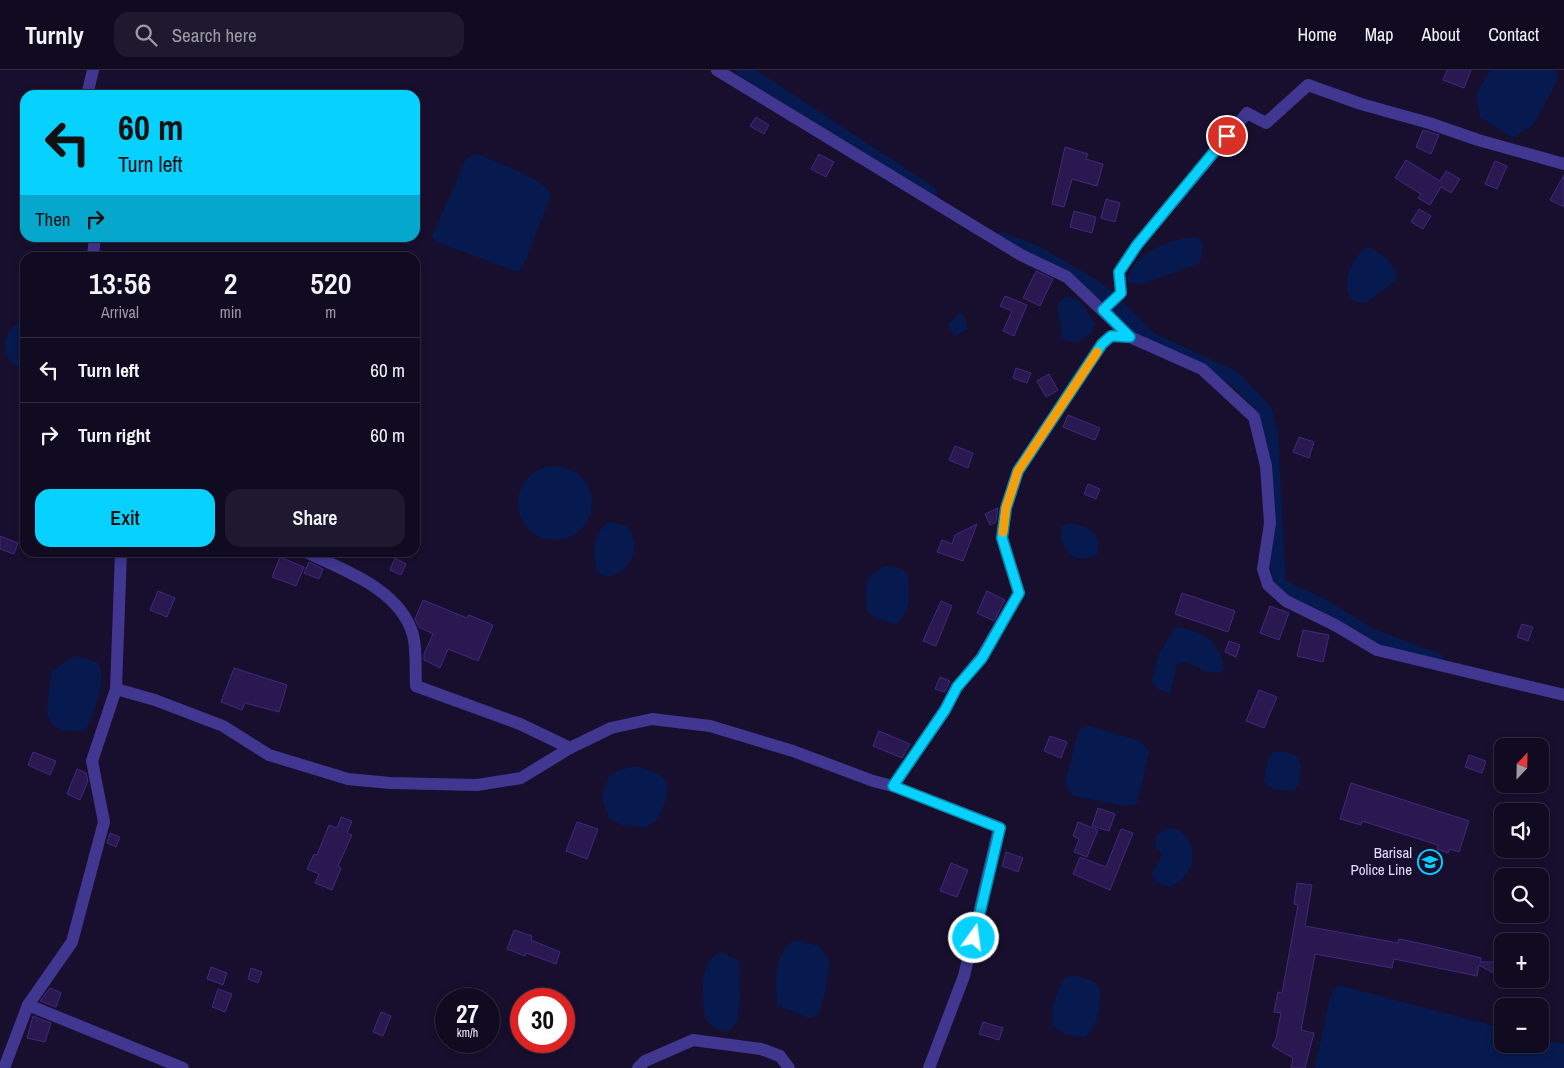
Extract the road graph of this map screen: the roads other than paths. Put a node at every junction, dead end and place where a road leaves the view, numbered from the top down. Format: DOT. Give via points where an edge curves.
graph roads {
  1 [pos="93,70"];
  2 [pos="716,70"];
  3 [pos="88,90"];
  4 [pos="1564,164"];
  5 [pos="1103,310"];
  6 [pos="1130,337"];
  7 [pos="121,557"];
  8 [pos="316,557"];
  9 [pos="116,689"];
  10 [pos="1564,695"];
  11 [pos="570,748"];
  12 [pos="893,786"];
  13 [pos="28,1005"];
  14 [pos="4,1068"];
  15 [pos="183,1068"];
  16 [pos="638,1068"];
  17 [pos="789,1068"];
  18 [pos="929,1068"];
  1 -- 3 [label="street"];
  2 -- 5 [label="street" via="1021,255 1067,277"];
  4 -- 5 [label="street" via="1361,104 1308,85 1266,123 1246,112 1137,245 1119,272 1121,293"];
  5 -- 6 [label="street"];
  6 -- 10 [label="street" via="1202,369 1254,416 1266,466 1270,523 1263,568 1268,584 1286,601 1377,650"];
  6 -- 12 [label="street" via="1111,336 1102,344 1018,471 1006,508 1002,538 1019,593 982,658 957,687"];
  7 -- 9 [label="street"];
  8 -- 11 [label="street" via="365,581 395,601 413,635 416,686 520,724"];
  9 -- 11 [label="street" via="223,726 269,756 348,779 477,786 521,778"];
  9 -- 13 [label="street" via="92,761 104,822 72,942"];
  11 -- 12 [label="street" via="611,728 652,719 710,726"];
  12 -- 18 [label="street" via="1000,828 964,976"];
  13 -- 14 [label="street"];
  13 -- 15 [label="street"];
  16 -- 17 [label="street" via="645,1061 693,1040 761,1049 780,1056"];
}
